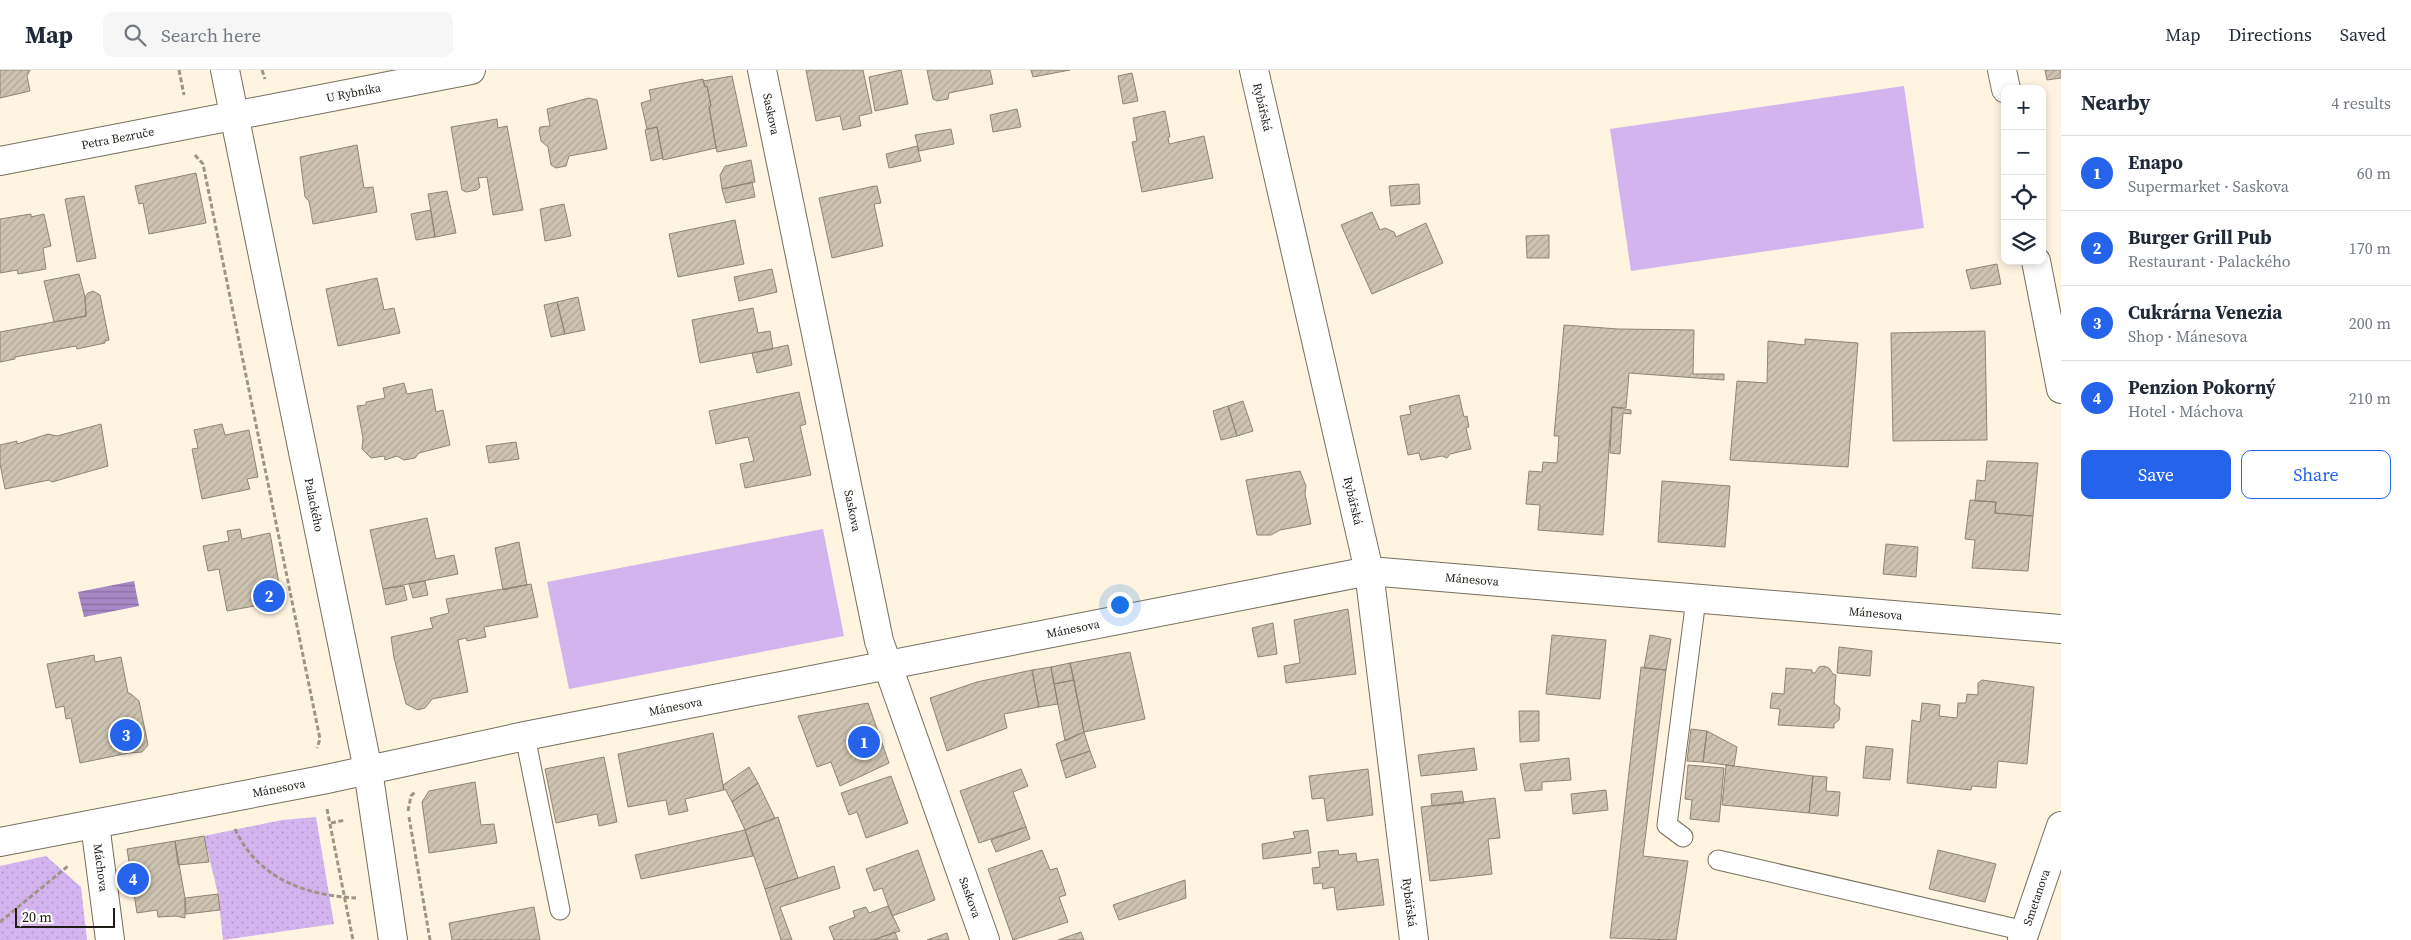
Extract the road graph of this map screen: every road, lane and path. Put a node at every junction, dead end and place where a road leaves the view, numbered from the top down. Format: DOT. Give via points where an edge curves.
graph roads {
  1 [pos="225,70"];
  2 [pos="471,70"];
  3 [pos="762,70"];
  4 [pos="1254,70"];
  5 [pos="2002,70"];
  6 [pos="2005,85"];
  7 [pos="235,114"];
  8 [pos="0,161"];
  9 [pos="203,164"];
  10 [pos="2037,265"];
  11 [pos="2061,389"];
  12 [pos="1368,571"];
  13 [pos="1696,598"];
  14 [pos="2061,629"];
  15 [pos="887,665"];
  16 [pos="525,736"];
  17 [pos="316,750"];
  18 [pos="368,770"];
  19 [pos="418,788"];
  20 [pos="228,796"];
  21 [pos="328,814"];
  22 [pos="2061,826"];
  23 [pos="97,837"];
  24 [pos="1683,837"];
  25 [pos="0,842"];
  26 [pos="1718,860"];
  27 [pos="345,898"];
  28 [pos="560,910"];
  29 [pos="0,922"];
  30 [pos="2023,935"];
  31 [pos="110,940"];
  32 [pos="353,940"];
  33 [pos="393,940"];
  34 [pos="430,940"];
  35 [pos="985,940"];
  36 [pos="1414,940"];
  1 -- 7 [label="street, Palackého"];
  2 -- 7 [label="street, U Rybníka"];
  3 -- 15 [label="street, Saskova" via="879,641"];
  4 -- 12 [label="street, Rybářská"];
  5 -- 6 [label="street"];
  7 -- 8 [label="street, Petra Bezruče"];
  7 -- 18 [label="street, Palackého"];
  9 -- 17 [label="path" via="318,729 320,745"];
  10 -- 11 [label="street"];
  12 -- 13 [label="street, Mánesova"];
  12 -- 15 [label="street, Mánesova"];
  12 -- 36 [label="street, Rybářská"];
  13 -- 14 [label="street, Mánesova"];
  13 -- 24 [label="lane" via="1667,825"];
  15 -- 16 [label="street, Mánesova"];
  15 -- 35 [label="street, Saskova"];
  16 -- 18 [label="street, Mánesova"];
  16 -- 28 [label="lane"];
  18 -- 20 [label="street, Mánesova"];
  18 -- 33 [label="street, Palackého"];
  19 -- 34 [label="path" via="411,796 408,810"];
  20 -- 23 [label="street, Mánesova"];
  20 -- 27 [label="path" via="235,830 250,855 262,866 304,891"];
  21 -- 27 [label="path"];
  22 -- 30 [label="street, Smetanova"];
  23 -- 25 [label="street, Mánesova"];
  23 -- 29 [label="path" via="79,857"];
  23 -- 31 [label="street, Máchova"];
  26 -- 30 [label="lane"];
  27 -- 32 [label="path"];
}
